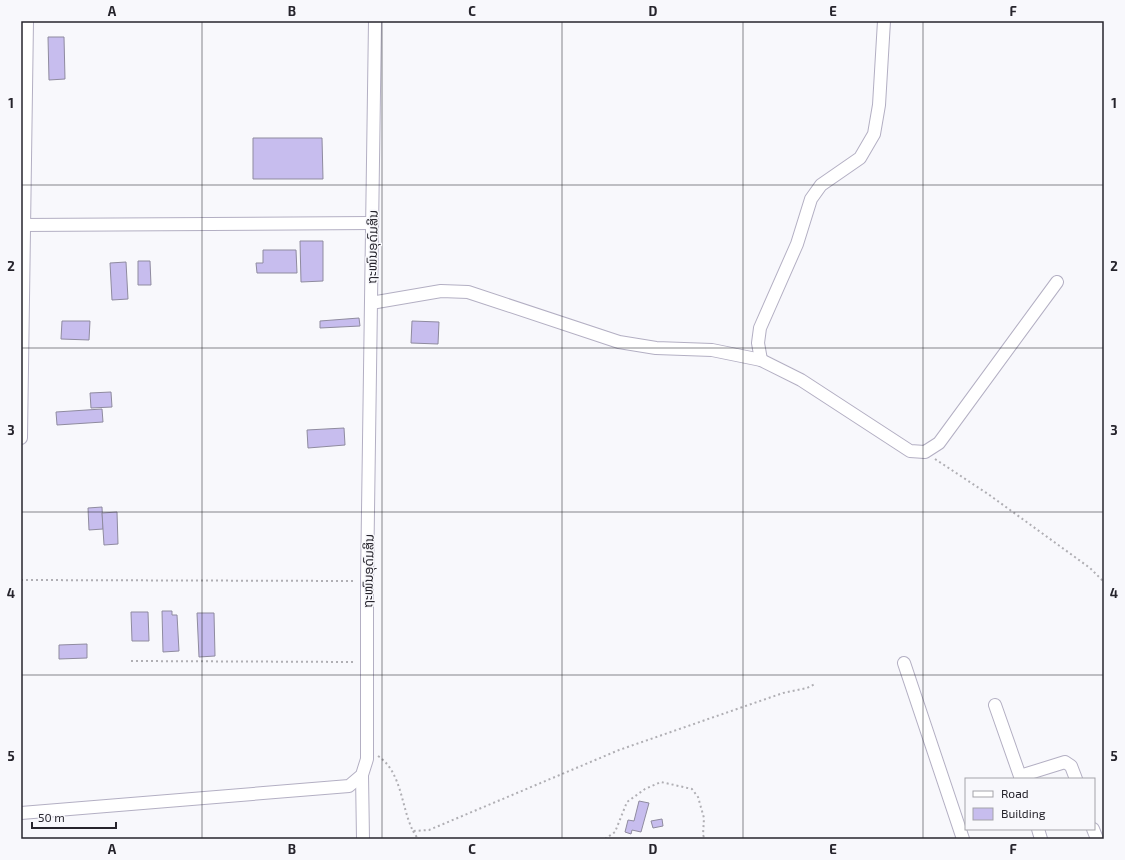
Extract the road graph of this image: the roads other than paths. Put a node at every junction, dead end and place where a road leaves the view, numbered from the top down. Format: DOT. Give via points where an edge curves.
graph roads {
  1 [pos="27,21"];
  2 [pos="375,21"];
  3 [pos="884,21"];
  4 [pos="372,223"];
  5 [pos="22,225"];
  6 [pos="1057,282"];
  7 [pos="371,303"];
  8 [pos="761,360"];
  9 [pos="21,438"];
  10 [pos="904,663"];
  11 [pos="995,705"];
  12 [pos="362,775"];
  13 [pos="1020,777"];
  14 [pos="1076,778"];
  15 [pos="21,813"];
  16 [pos="363,839"];
  17 [pos="963,839"];
  1 -- 5 [label="street"];
  2 -- 4 [label="street, ຖະໜົນອຸດົມສິນ"];
  3 -- 8 [label="street" via="879,105 874,134 860,158 821,185 811,199 797,244 760,328 758,342"];
  4 -- 5 [label="street"];
  4 -- 7 [label="street, ຖະໜົນອຸດົມສິນ"];
  5 -- 9 [label="street"];
  6 -- 8 [label="street" via="939,443 925,452 910,451 801,380"];
  7 -- 8 [label="street" via="441,291 468,292 618,342 656,348 712,350"];
  7 -- 12 [label="street, ຖະໜົນອຸດົມສິນ" via="367,759"];
  10 -- 17 [label="street"];
  11 -- 13 [label="street"];
  12 -- 15 [label="street" via="349,786"];
  12 -- 16 [label="street, ຖະໜົນອຸດົມສິນ"];
  13 -- 14 [label="street" via="1065,762 1071,766"];
}
